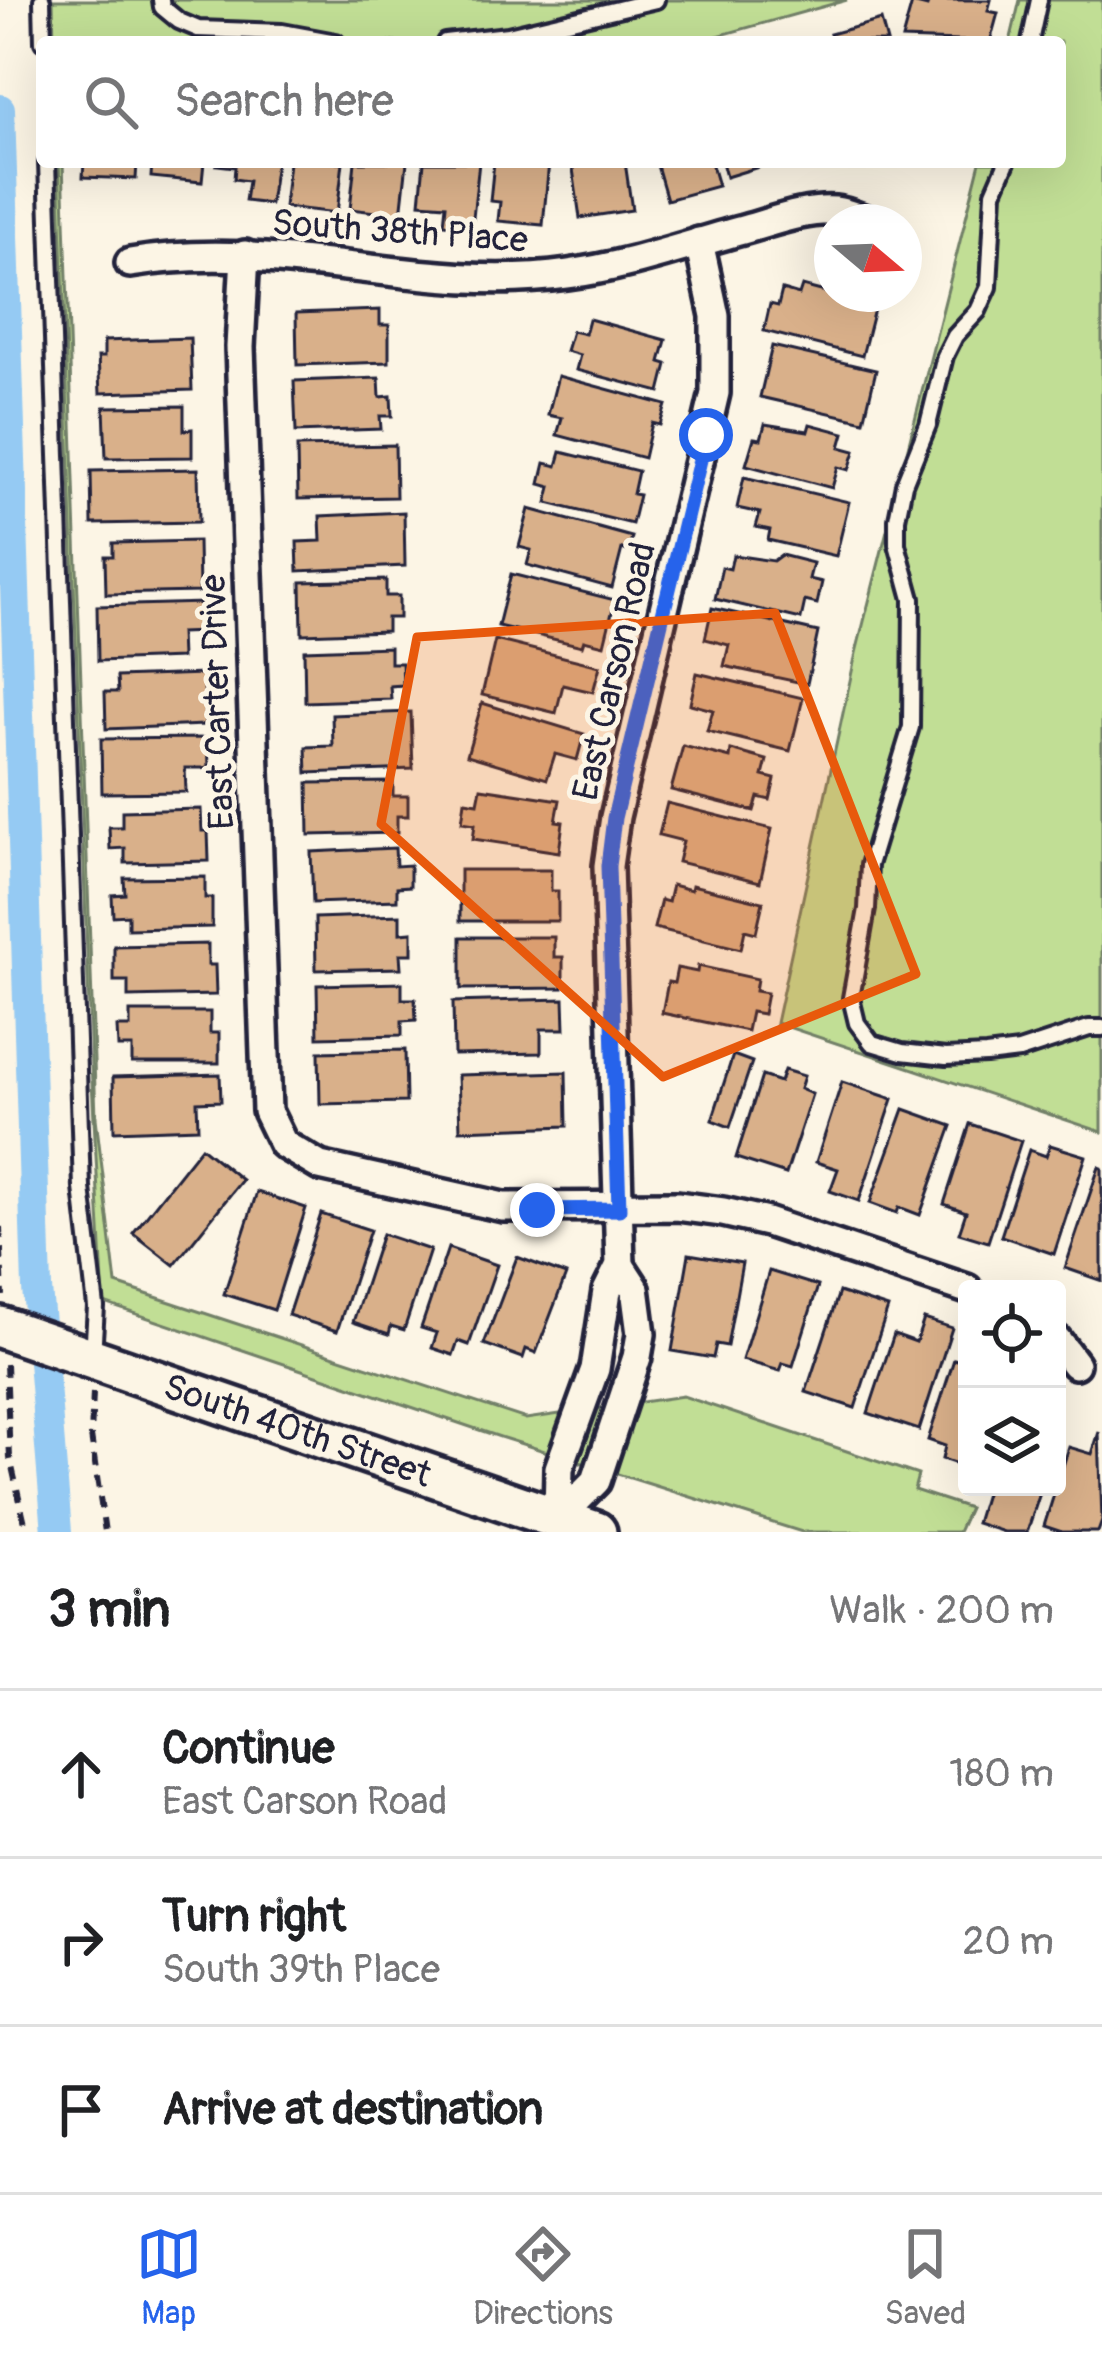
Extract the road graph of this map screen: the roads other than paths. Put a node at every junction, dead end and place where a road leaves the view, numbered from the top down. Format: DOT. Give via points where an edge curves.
graph roads {
  1 [pos="42,0"];
  2 [pos="161,0"];
  3 [pos="656,0"];
  4 [pos="1039,0"];
  5 [pos="44,36"];
  6 [pos="304,36"];
  7 [pos="499,36"];
  8 [pos="1031,36"];
  9 [pos="47,168"];
  10 [pos="1004,168"];
  11 [pos="814,212"];
  12 [pos="699,242"];
  13 [pos="245,254"];
  14 [pos="130,263"];
  15 [pos="1102,1028"];
  16 [pos="619,1209"];
  17 [pos="620,1265"];
  18 [pos="958,1286"];
  19 [pos="2,1328"];
  20 [pos="1066,1352"];
  21 [pos="93,1359"];
  22 [pos="1075,1364"];
  23 [pos="595,1369"];
  24 [pos="630,1379"];
  25 [pos="577,1526"];
  1 -- 5 [label="lane"];
  2 -- 6 [label="lane" via="199,29"];
  3 -- 7 [label="lane"];
  4 -- 8 [label="lane"];
  9 -- 21 [label="lane"];
  10 -- 15 [label="lane" via="994,192 989,286 945,356 897,519 912,599 911,727 869,865 850,998 872,1043 902,1052 986,1055"];
  11 -- 12 [label="street, South 38th Place"];
  12 -- 13 [label="street, South 38th Place" via="572,274 496,279"];
  12 -- 16 [label="street, East Carson Road" via="715,316 715,393 608,866"];
  13 -- 14 [label="street, South 38th Place"];
  13 -- 16 [label="street, East Carter Drive" via="240,371 267,1111 283,1144 320,1166 470,1203"];
  16 -- 17 [label="street, East Carson Road"];
  16 -- 18 [label="street" via="677,1206 767,1222"];
  17 -- 23 [label="street, East Carson Road"];
  17 -- 24 [label="street, East Carson Road" via="635,1288 640,1334"];
  19 -- 21 [label="main road, South 40th Street"];
  20 -- 22 [label="street"];
  21 -- 25 [label="main road, South 40th Street"];
  23 -- 24 [label="street"];
  23 -- 25 [label="street, East Carson Road" via="559,1468"];
  24 -- 25 [label="street, East Carson Road"];
}
